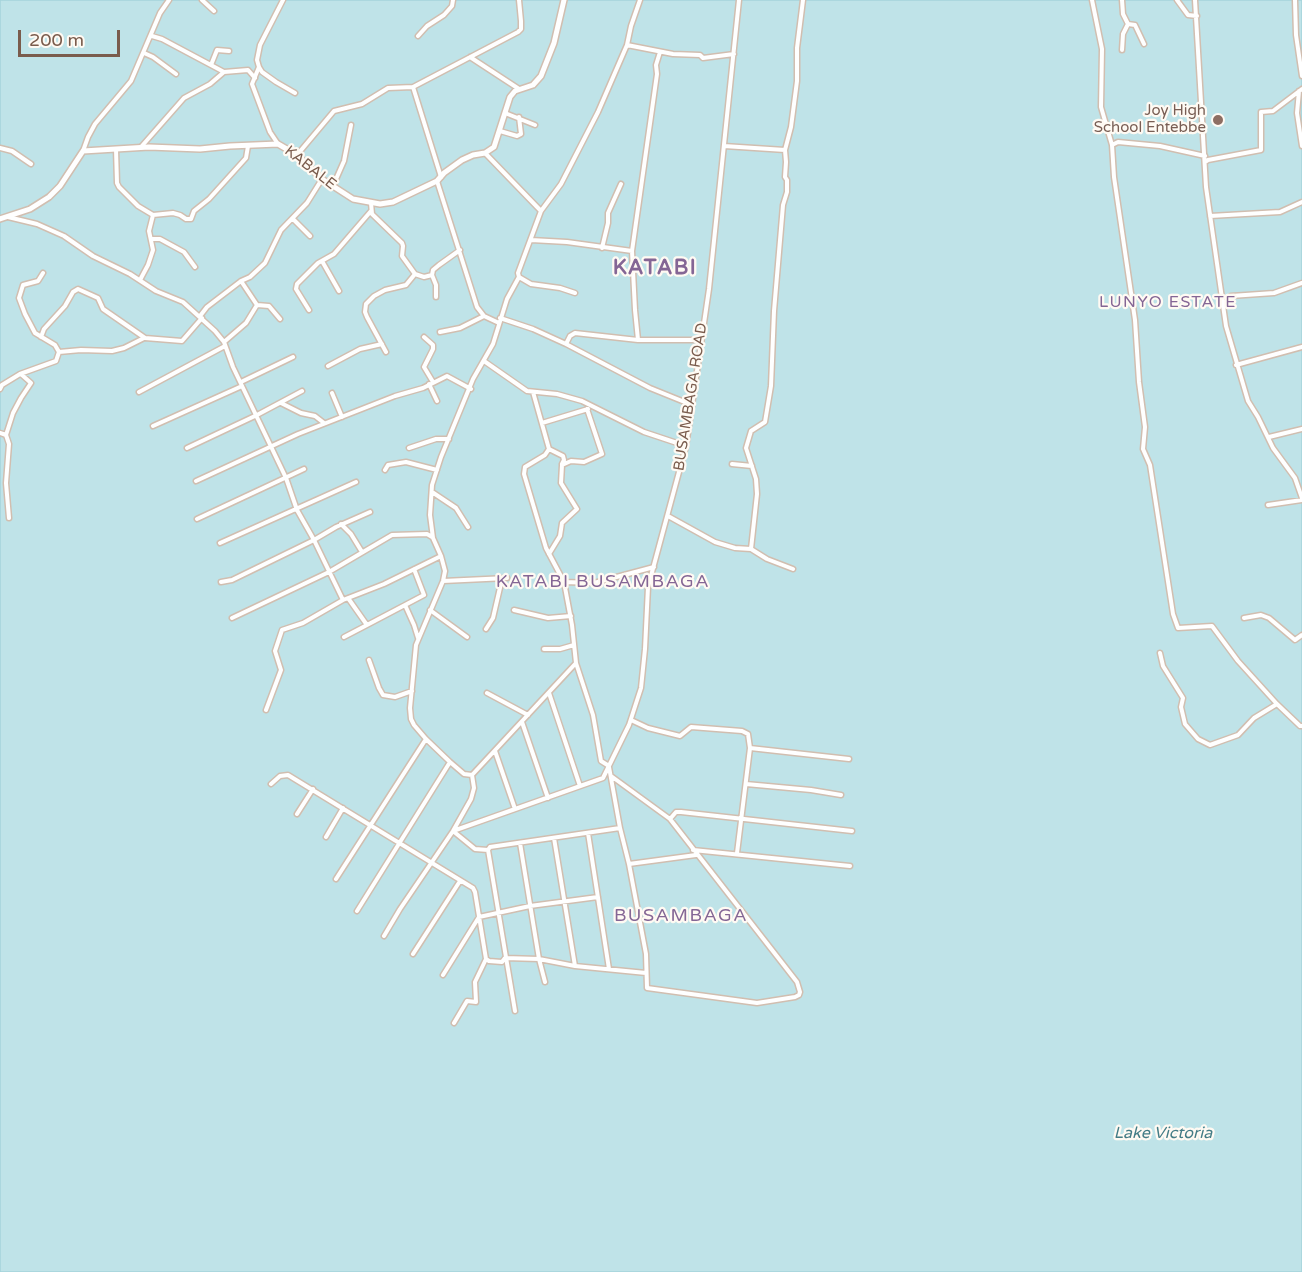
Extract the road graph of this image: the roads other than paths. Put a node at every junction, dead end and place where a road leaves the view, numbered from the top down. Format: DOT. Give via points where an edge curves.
graph roads {
  1 [pos="169,0"];
  2 [pos="202,0"];
  3 [pos="283,0"];
  4 [pos="453,0"];
  5 [pos="519,0"];
  6 [pos="564,0"];
  7 [pos="640,0"];
  8 [pos="739,0"];
  9 [pos="803,0"];
  10 [pos="1092,0"];
  11 [pos="1122,0"];
  12 [pos="1177,0"];
  13 [pos="1196,0"];
  14 [pos="1295,0"];
  15 [pos="214,11"];
  16 [pos="1197,16"];
  17 [pos="1128,24"];
  18 [pos="152,36"];
  19 [pos="418,36"];
  20 [pos="1144,44"];
  21 [pos="627,45"];
  22 [pos="1122,50"];
  23 [pos="229,51"];
  24 [pos="144,52"];
  25 [pos="660,52"];
  26 [pos="734,54"];
  27 [pos="470,57"];
  28 [pos="211,65"];
  29 [pos="259,67"];
  30 [pos="224,72"];
  31 [pos="176,74"];
  32 [pos="1302,76"];
  33 [pos="255,78"];
  34 [pos="412,87"];
  35 [pos="520,89"];
  36 [pos="1301,90"];
  37 [pos="295,93"];
  38 [pos="1302,98"];
  39 [pos="505,113"];
  40 [pos="519,117"];
  41 [pos="351,125"];
  42 [pos="534,125"];
  43 [pos="500,131"];
  44 [pos="278,144"];
  45 [pos="248,145"];
  46 [pos="1112,145"];
  47 [pos="724,146"];
  48 [pos="1302,146"];
  49 [pos="140,147"];
  50 [pos="0,148"];
  51 [pos="116,149"];
  52 [pos="785,150"];
  53 [pos="83,151"];
  54 [pos="485,153"];
  55 [pos="297,155"];
  56 [pos="1204,156"];
  57 [pos="1205,162"];
  58 [pos="31,164"];
  59 [pos="322,179"];
  60 [pos="439,179"];
  61 [pos="621,184"];
  62 [pos="333,186"];
  63 [pos="1302,202"];
  64 [pos="371,203"];
  65 [pos="371,211"];
  66 [pos="541,211"];
  67 [pos="153,215"];
  68 [pos="1210,216"];
  69 [pos="8,217"];
  70 [pos="0,219"];
  71 [pos="293,219"];
  72 [pos="310,236"];
  73 [pos="152,239"];
  74 [pos="531,240"];
  75 [pos="602,248"];
  76 [pos="460,250"];
  77 [pos="633,251"];
  78 [pos="322,261"];
  79 [pos="195,267"];
  80 [pos="43,273"];
  81 [pos="415,274"];
  82 [pos="432,275"];
  83 [pos="519,277"];
  84 [pos="140,280"];
  85 [pos="241,281"];
  86 [pos="1302,283"];
  87 [pos="339,291"];
  88 [pos="575,293"];
  89 [pos="436,297"];
  90 [pos="1222,304"];
  91 [pos="257,305"];
  92 [pos="309,310"];
  93 [pos="484,316"];
  94 [pos="201,317"];
  95 [pos="280,319"];
  96 [pos="500,321"];
  97 [pos="440,332"];
  98 [pos="41,337"];
  99 [pos="424,337"];
  100 [pos="145,338"];
  101 [pos="638,340"];
  102 [pos="701,340"];
  103 [pos="225,344"];
  104 [pos="382,344"];
  105 [pos="566,344"];
  106 [pos="1302,347"];
  107 [pos="59,352"];
  108 [pos="386,352"];
  109 [pos="293,357"];
  110 [pos="484,361"];
  111 [pos="1236,365"];
  112 [pos="328,366"];
  113 [pos="21,374"];
  114 [pos="431,383"];
  115 [pos="241,384"];
  116 [pos="0,388"];
  117 [pos="471,389"];
  118 [pos="302,391"];
  119 [pos="139,392"];
  120 [pos="533,392"];
  121 [pos="332,393"];
  122 [pos="436,401"];
  123 [pos="281,403"];
  124 [pos="594,405"];
  125 [pos="692,405"];
  126 [pos="587,409"];
  127 [pos="257,415"];
  128 [pos="342,417"];
  129 [pos="324,423"];
  130 [pos="542,423"];
  131 [pos="153,426"];
  132 [pos="1302,429"];
  133 [pos="0,433"];
  134 [pos="6,435"];
  135 [pos="1269,437"];
  136 [pos="448,439"];
  137 [pos="270,446"];
  138 [pos="686,446"];
  139 [pos="187,448"];
  140 [pos="409,448"];
  141 [pos="549,448"];
  142 [pos="732,464"];
  143 [pos="562,465"];
  144 [pos="753,466"];
  145 [pos="304,469"];
  146 [pos="437,470"];
  147 [pos="385,471"];
  148 [pos="286,478"];
  149 [pos="195,481"];
  150 [pos="356,482"];
  151 [pos="431,492"];
  152 [pos="1302,499"];
  153 [pos="1268,505"];
  154 [pos="297,510"];
  155 [pos="370,512"];
  156 [pos="668,516"];
  157 [pos="9,518"];
  158 [pos="197,519"];
  159 [pos="341,524"];
  160 [pos="468,527"];
  161 [pos="433,538"];
  162 [pos="314,540"];
  163 [pos="220,543"];
  164 [pos="751,549"];
  165 [pos="362,552"];
  166 [pos="549,555"];
  167 [pos="441,556"];
  168 [pos="654,566"];
  169 [pos="414,569"];
  170 [pos="794,569"];
  171 [pos="329,572"];
  172 [pos="443,581"];
  173 [pos="221,582"];
  174 [pos="564,582"];
  175 [pos="348,598"];
  176 [pos="343,600"];
  177 [pos="405,605"];
  178 [pos="430,610"];
  179 [pos="514,610"];
  180 [pos="571,616"];
  181 [pos="232,618"];
  182 [pos="1244,618"];
  183 [pos="367,625"];
  184 [pos="486,629"];
  185 [pos="1302,635"];
  186 [pos="467,637"];
  187 [pos="344,638"];
  188 [pos="418,639"];
  189 [pos="574,645"];
  190 [pos="544,649"];
  191 [pos="1160,653"];
  192 [pos="369,660"];
  193 [pos="576,663"];
  194 [pos="413,690"];
  195 [pos="487,693"];
  196 [pos="549,693"];
  197 [pos="1277,704"];
  198 [pos="266,710"];
  199 [pos="528,715"];
  200 [pos="631,720"];
  201 [pos="522,722"];
  202 [pos="1302,726"];
  203 [pos="426,739"];
  204 [pos="750,748"];
  205 [pos="495,751"];
  206 [pos="849,759"];
  207 [pos="450,762"];
  208 [pos="609,766"];
  209 [pos="472,775"];
  210 [pos="611,776"];
  211 [pos="746,783"];
  212 [pos="271,784"];
  213 [pos="580,786"];
  214 [pos="313,789"];
  215 [pos="841,795"];
  216 [pos="548,798"];
  217 [pos="343,808"];
  218 [pos="515,809"];
  219 [pos="297,814"];
  220 [pos="741,818"];
  221 [pos="670,819"];
  222 [pos="370,825"];
  223 [pos="620,828"];
  224 [pos="453,831"];
  225 [pos="852,831"];
  226 [pos="588,832"];
  227 [pos="326,837"];
  228 [pos="554,838"];
  229 [pos="520,843"];
  230 [pos="399,844"];
  231 [pos="692,849"];
  232 [pos="488,850"];
  233 [pos="737,853"];
  234 [pos="696,855"];
  235 [pos="430,864"];
  236 [pos="629,864"];
  237 [pos="850,866"];
  238 [pos="336,879"];
  239 [pos="460,881"];
  240 [pos="598,897"];
  241 [pos="565,902"];
  242 [pos="530,906"];
  243 [pos="357,911"];
  244 [pos="498,912"];
  245 [pos="479,917"];
  246 [pos="384,936"];
  247 [pos="413,954"];
  248 [pos="505,958"];
  249 [pos="486,959"];
  250 [pos="539,959"];
  251 [pos="575,966"];
  252 [pos="609,969"];
  253 [pos="646,973"];
  254 [pos="442,975"];
  255 [pos="545,982"];
  256 [pos="515,1011"];
  257 [pos="454,1023"];
  1 -- 18 [label="street"];
  2 -- 15 [label="street"];
  3 -- 29 [label="street" via="260,45"];
  4 -- 19 [label="street" via="444,15"];
  5 -- 27 [label="street" via="521,29"];
  6 -- 35 [label="street" via="541,76 533,85"];
  7 -- 21 [label="street"];
  8 -- 26 [label="street, BUSAMBAGA ROAD"];
  9 -- 52 [label="street" via="797,81"];
  10 -- 46 [label="street" via="1102,49 1101,107"];
  11 -- 17 [label="street"];
  12 -- 16 [label="street" via="1188,15"];
  13 -- 16 [label="street"];
  14 -- 32 [label="street"];
  16 -- 56 [label="street"];
  17 -- 20 [label="street" via="1135,25"];
  17 -- 22 [label="street"];
  18 -- 24 [label="street"];
  18 -- 28 [label="street"];
  21 -- 25 [label="street"];
  21 -- 66 [label="street" via="561,184"];
  23 -- 28 [label="street" via="217,50"];
  24 -- 31 [label="street"];
  24 -- 53 [label="street" via="127,88 92,129"];
  25 -- 26 [label="street" via="703,58"];
  25 -- 77 [label="street"];
  26 -- 47 [label="street, BUSAMBAGA ROAD"];
  27 -- 34 [label="street"];
  27 -- 35 [label="street"];
  28 -- 30 [label="street"];
  29 -- 33 [label="street"];
  29 -- 37 [label="street"];
  30 -- 33 [label="street" via="248,70"];
  30 -- 49 [label="street" via="184,98"];
  33 -- 44 [label="street" via="255,93"];
  34 -- 55 [label="street" via="388,88 362,104 334,111"];
  34 -- 60 [label="street"];
  35 -- 39 [label="street" via="510,97"];
  36 -- 38 [label="street"];
  36 -- 48 [label="street" via="1297,113"];
  36 -- 57 [label="street" via="1273,111 1261,112 1261,150"];
  39 -- 40 [label="street"];
  39 -- 43 [label="street"];
  40 -- 42 [label="street"];
  40 -- 43 [label="street" via="521,134"];
  41 -- 62 [label="street" via="344,161"];
  43 -- 54 [label="street" via="494,147"];
  44 -- 45 [label="street, KABALE"];
  44 -- 55 [label="street, KABALE"];
  45 -- 49 [label="street, KABALE" via="200,149"];
  45 -- 67 [label="street" via="246,158 194,211 191,219 173,213"];
  46 -- 56 [label="street" via="1118,142 1160,146"];
  46 -- 197 [label="street" via="1138,345 1145,427 1143,449 1150,465 1173,614 1178,628 1212,626"];
  47 -- 52 [label="street"];
  47 -- 102 [label="street, BUSAMBAGA ROAD"];
  49 -- 51 [label="street, KABALE"];
  50 -- 58 [label="street"];
  51 -- 53 [label="street, KABALE"];
  51 -- 67 [label="street" via="119,187"];
  52 -- 144 [label="street" via="787,192 778,255 771,386 765,422 751,431 747,442"];
  53 -- 69 [label="street" via="49,197"];
  54 -- 60 [label="street, KABALE" via="462,160"];
  54 -- 66 [label="street"];
  55 -- 59 [label="street, KABALE"];
  56 -- 57 [label="street"];
  57 -- 68 [label="street"];
  59 -- 62 [label="street, KABALE"];
  59 -- 71 [label="street"];
  60 -- 64 [label="street, KABALE" via="393,202"];
  60 -- 76 [label="street"];
  61 -- 75 [label="street" via="608,213"];
  62 -- 64 [label="street, KABALE" via="353,200"];
  63 -- 68 [label="street" via="1280,212"];
  64 -- 65 [label="street"];
  65 -- 78 [label="street" via="334,254"];
  65 -- 81 [label="street" via="402,243 402,255"];
  66 -- 74 [label="street"];
  67 -- 73 [label="street" via="149,231"];
  68 -- 90 [label="street"];
  69 -- 70 [label="street"];
  69 -- 84 [label="street" via="64,236"];
  71 -- 72 [label="street"];
  71 -- 85 [label="street" via="281,230 266,263"];
  73 -- 79 [label="street" via="160,239 184,252"];
  73 -- 84 [label="street" via="153,250"];
  74 -- 75 [label="street"];
  74 -- 83 [label="street"];
  75 -- 77 [label="street"];
  76 -- 82 [label="street" via="438,265"];
  76 -- 93 [label="street" via="477,307"];
  77 -- 101 [label="street"];
  78 -- 87 [label="street"];
  78 -- 92 [label="street" via="296,287"];
  80 -- 98 [label="street" via="38,281 23,285 19,298 35,333"];
  81 -- 82 [label="street"];
  81 -- 104 [label="street" via="406,285 385,290 366,304 365,312"];
  82 -- 89 [label="street"];
  83 -- 88 [label="street" via="531,284"];
  83 -- 96 [label="street"];
  84 -- 94 [label="street" via="183,302"];
  85 -- 91 [label="street"];
  85 -- 94 [label="street"];
  86 -- 90 [label="street" via="1274,293 1231,296"];
  90 -- 111 [label="street"];
  91 -- 95 [label="street" via="269,306"];
  91 -- 103 [label="street"];
  93 -- 96 [label="street"];
  93 -- 97 [label="street" via="460,328"];
  94 -- 100 [label="street" via="182,341"];
  94 -- 103 [label="street"];
  96 -- 105 [label="street" via="533,329"];
  96 -- 110 [label="street"];
  98 -- 100 [label="street" via="78,289 98,298 103,309"];
  98 -- 107 [label="street"];
  99 -- 114 [label="street" via="433,345 423,367"];
  100 -- 107 [label="street" via="112,351"];
  101 -- 102 [label="street"];
  101 -- 105 [label="street" via="575,333"];
  102 -- 125 [label="street, BUSAMBAGA ROAD"];
  103 -- 115 [label="street"];
  103 -- 119 [label="street"];
  104 -- 108 [label="street"];
  104 -- 112 [label="street" via="360,349"];
  105 -- 125 [label="street" via="650,388"];
  106 -- 111 [label="street"];
  107 -- 113 [label="street" via="56,362"];
  109 -- 115 [label="street"];
  110 -- 117 [label="street"];
  110 -- 120 [label="street" via="521,388"];
  111 -- 135 [label="street" via="1248,401"];
  113 -- 116 [label="street"];
  113 -- 134 [label="street" via="31,383 17,405"];
  114 -- 117 [label="street" via="447,376"];
  114 -- 122 [label="street"];
  114 -- 128 [label="street"];
  115 -- 127 [label="street"];
  115 -- 131 [label="street"];
  117 -- 136 [label="street"];
  118 -- 123 [label="street"];
  120 -- 124 [label="street" via="557,394"];
  120 -- 130 [label="street"];
  121 -- 128 [label="street"];
  123 -- 127 [label="street"];
  123 -- 129 [label="street"];
  124 -- 126 [label="street"];
  124 -- 138 [label="street" via="644,432"];
  125 -- 138 [label="street, BUSAMBAGA ROAD"];
  126 -- 130 [label="street"];
  126 -- 143 [label="street" via="602,455"];
  127 -- 137 [label="street"];
  127 -- 139 [label="street"];
  128 -- 129 [label="street"];
  129 -- 137 [label="street"];
  130 -- 141 [label="street"];
  132 -- 135 [label="street"];
  133 -- 134 [label="street"];
  134 -- 157 [label="street"];
  135 -- 152 [label="street"];
  136 -- 140 [label="street"];
  136 -- 146 [label="street"];
  137 -- 148 [label="street"];
  137 -- 149 [label="street"];
  138 -- 156 [label="street, BUSAMBAGA ROAD"];
  141 -- 143 [label="street" via="563,456"];
  141 -- 166 [label="street" via="525,468 524,474"];
  142 -- 144 [label="street"];
  143 -- 166 [label="street" via="561,483 577,509 562,523 560,536"];
  144 -- 164 [label="street" via="757,494"];
  145 -- 148 [label="street"];
  146 -- 147 [label="street" via="406,462 388,465"];
  146 -- 151 [label="street"];
  148 -- 154 [label="street"];
  148 -- 158 [label="street"];
  150 -- 154 [label="street"];
  151 -- 160 [label="street" via="456,508"];
  151 -- 161 [label="street"];
  152 -- 153 [label="street"];
  154 -- 162 [label="street"];
  154 -- 163 [label="street"];
  155 -- 159 [label="street"];
  156 -- 164 [label="street" via="715,542"];
  156 -- 168 [label="street, BUSAMBAGA ROAD"];
  159 -- 162 [label="street"];
  159 -- 165 [label="street"];
  161 -- 165 [label="street" via="427,534 392,535"];
  161 -- 167 [label="street"];
  162 -- 171 [label="street"];
  162 -- 173 [label="street"];
  164 -- 170 [label="street"];
  165 -- 171 [label="street"];
  166 -- 174 [label="street"];
  167 -- 169 [label="street"];
  167 -- 172 [label="street"];
  168 -- 174 [label="street" via="594,583"];
  168 -- 200 [label="street, BUSAMBAGA ROAD" via="648,587 643,678"];
  169 -- 175 [label="street"];
  169 -- 177 [label="street" via="424,595"];
  171 -- 176 [label="street"];
  171 -- 181 [label="street"];
  172 -- 178 [label="street"];
  172 -- 184 [label="street" via="505,578"];
  174 -- 180 [label="street"];
  175 -- 176 [label="street"];
  175 -- 183 [label="street"];
  176 -- 198 [label="street" via="282,630 275,651 281,670"];
  177 -- 183 [label="street"];
  177 -- 188 [label="street"];
  178 -- 186 [label="street"];
  178 -- 188 [label="street"];
  179 -- 180 [label="street" via="548,618"];
  180 -- 189 [label="street"];
  182 -- 185 [label="street" via="1260,615 1295,640"];
  183 -- 187 [label="street"];
  188 -- 194 [label="street"];
  189 -- 190 [label="street"];
  189 -- 193 [label="street"];
  191 -- 197 [label="street" via="1163,666 1183,698 1185,724 1198,739 1210,745 1238,735 1254,718"];
  192 -- 194 [label="street" via="383,695 395,697"];
  193 -- 196 [label="street"];
  193 -- 208 [label="street" via="601,761"];
  194 -- 203 [label="street" via="411,719"];
  195 -- 199 [label="street"];
  196 -- 199 [label="street"];
  196 -- 213 [label="street"];
  197 -- 202 [label="street"];
  199 -- 201 [label="street"];
  200 -- 204 [label="street" via="680,736 690,727 742,731 749,736"];
  200 -- 208 [label="street, BUSAMBAGA ROAD"];
  201 -- 205 [label="street"];
  201 -- 216 [label="street"];
  203 -- 207 [label="street"];
  203 -- 222 [label="street"];
  204 -- 206 [label="street"];
  204 -- 211 [label="street"];
  205 -- 209 [label="street"];
  205 -- 218 [label="street"];
  207 -- 209 [label="street" via="464,774"];
  207 -- 230 [label="street"];
  208 -- 210 [label="street"];
  208 -- 213 [label="street" via="603,778"];
  209 -- 224 [label="street" via="473,793"];
  210 -- 221 [label="street"];
  210 -- 223 [label="street"];
  211 -- 215 [label="street"];
  211 -- 220 [label="street"];
  212 -- 214 [label="street" via="288,775"];
  213 -- 216 [label="street"];
  214 -- 217 [label="street"];
  214 -- 219 [label="street"];
  216 -- 218 [label="street"];
  217 -- 222 [label="street"];
  217 -- 227 [label="street"];
  218 -- 224 [label="street"];
  220 -- 221 [label="street" via="678,812"];
  220 -- 225 [label="street"];
  220 -- 233 [label="street"];
  221 -- 231 [label="street"];
  222 -- 230 [label="street"];
  222 -- 238 [label="street"];
  223 -- 226 [label="street"];
  223 -- 236 [label="street"];
  224 -- 232 [label="street" via="475,849"];
  224 -- 235 [label="street"];
  226 -- 228 [label="street"];
  226 -- 240 [label="street"];
  228 -- 229 [label="street"];
  228 -- 241 [label="street"];
  229 -- 232 [label="street"];
  229 -- 242 [label="street"];
  230 -- 235 [label="street"];
  230 -- 243 [label="street"];
  231 -- 233 [label="street"];
  231 -- 234 [label="street"];
  232 -- 244 [label="street"];
  233 -- 237 [label="street"];
  234 -- 236 [label="street"];
  234 -- 253 [label="street" via="797,982 799,995 757,1003 648,988"];
  235 -- 239 [label="street"];
  235 -- 246 [label="street"];
  236 -- 253 [label="street"];
  239 -- 245 [label="street" via="474,890"];
  239 -- 247 [label="street"];
  240 -- 241 [label="street"];
  240 -- 252 [label="street"];
  241 -- 242 [label="street"];
  241 -- 251 [label="street"];
  242 -- 244 [label="street"];
  242 -- 250 [label="street"];
  244 -- 245 [label="street"];
  244 -- 248 [label="street"];
  245 -- 249 [label="street"];
  245 -- 254 [label="street"];
  248 -- 249 [label="street" via="502,962"];
  248 -- 250 [label="street"];
  248 -- 256 [label="street"];
  249 -- 257 [label="street" via="475,982 476,1002 467,1001"];
  250 -- 251 [label="street"];
  250 -- 255 [label="street"];
  251 -- 252 [label="street"];
  252 -- 253 [label="street"];
}
